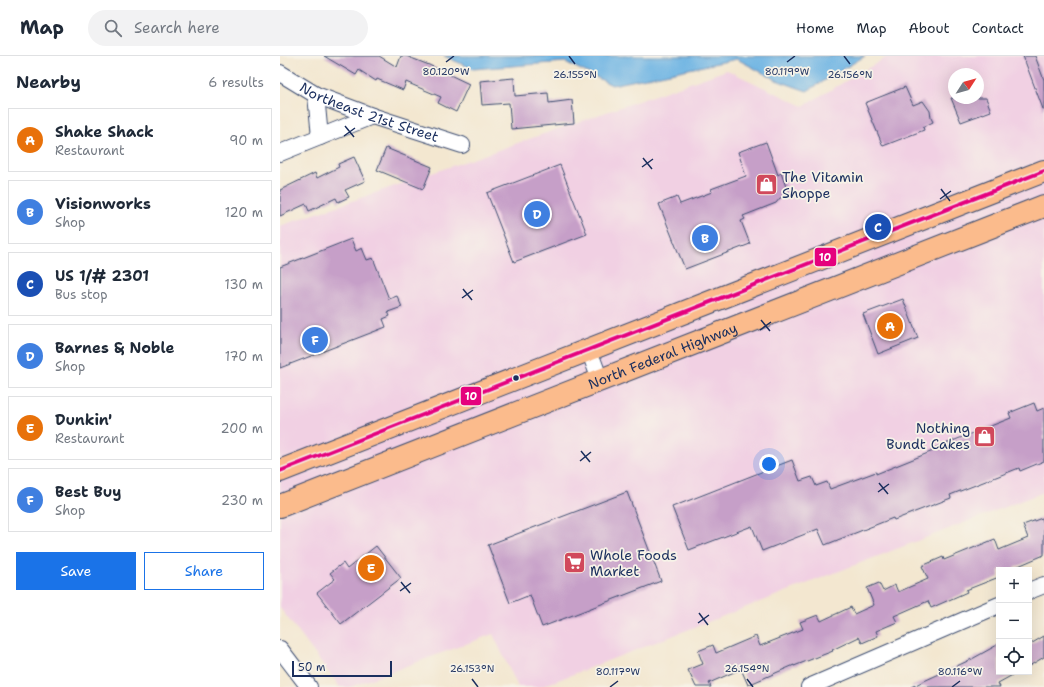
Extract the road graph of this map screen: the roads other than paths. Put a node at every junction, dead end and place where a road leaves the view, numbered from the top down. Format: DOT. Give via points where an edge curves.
graph roads {
  1 [pos="280,73"];
  2 [pos="316,96"];
  3 [pos="372,116"];
  4 [pos="320,137"];
  5 [pos="462,145"];
  6 [pos="280,153"];
  7 [pos="1044,171"];
  8 [pos="1044,206"];
  9 [pos="589,350"];
  10 [pos="600,380"];
  11 [pos="280,471"];
  12 [pos="280,506"];
  13 [pos="1044,585"];
  14 [pos="1032,591"];
  15 [pos="996,605"];
  16 [pos="280,649"];
  17 [pos="309,687"];
  18 [pos="809,687"];
  1 -- 2 [label="street, Northeast 21st Street"];
  2 -- 3 [label="street, Northeast 21st Street"];
  2 -- 4 [label="street"];
  3 -- 4 [label="street"];
  3 -- 5 [label="street, Northeast 21st Street"];
  4 -- 6 [label="street"];
  7 -- 9 [label="main road"];
  8 -- 10 [label="main road, North Federal Highway"];
  9 -- 10 [label="street"];
  9 -- 11 [label="main road"];
  10 -- 12 [label="main road, North Federal Highway"];
  13 -- 14 [label="street"];
  15 -- 18 [label="street"];
  16 -- 17 [label="street"];
}
